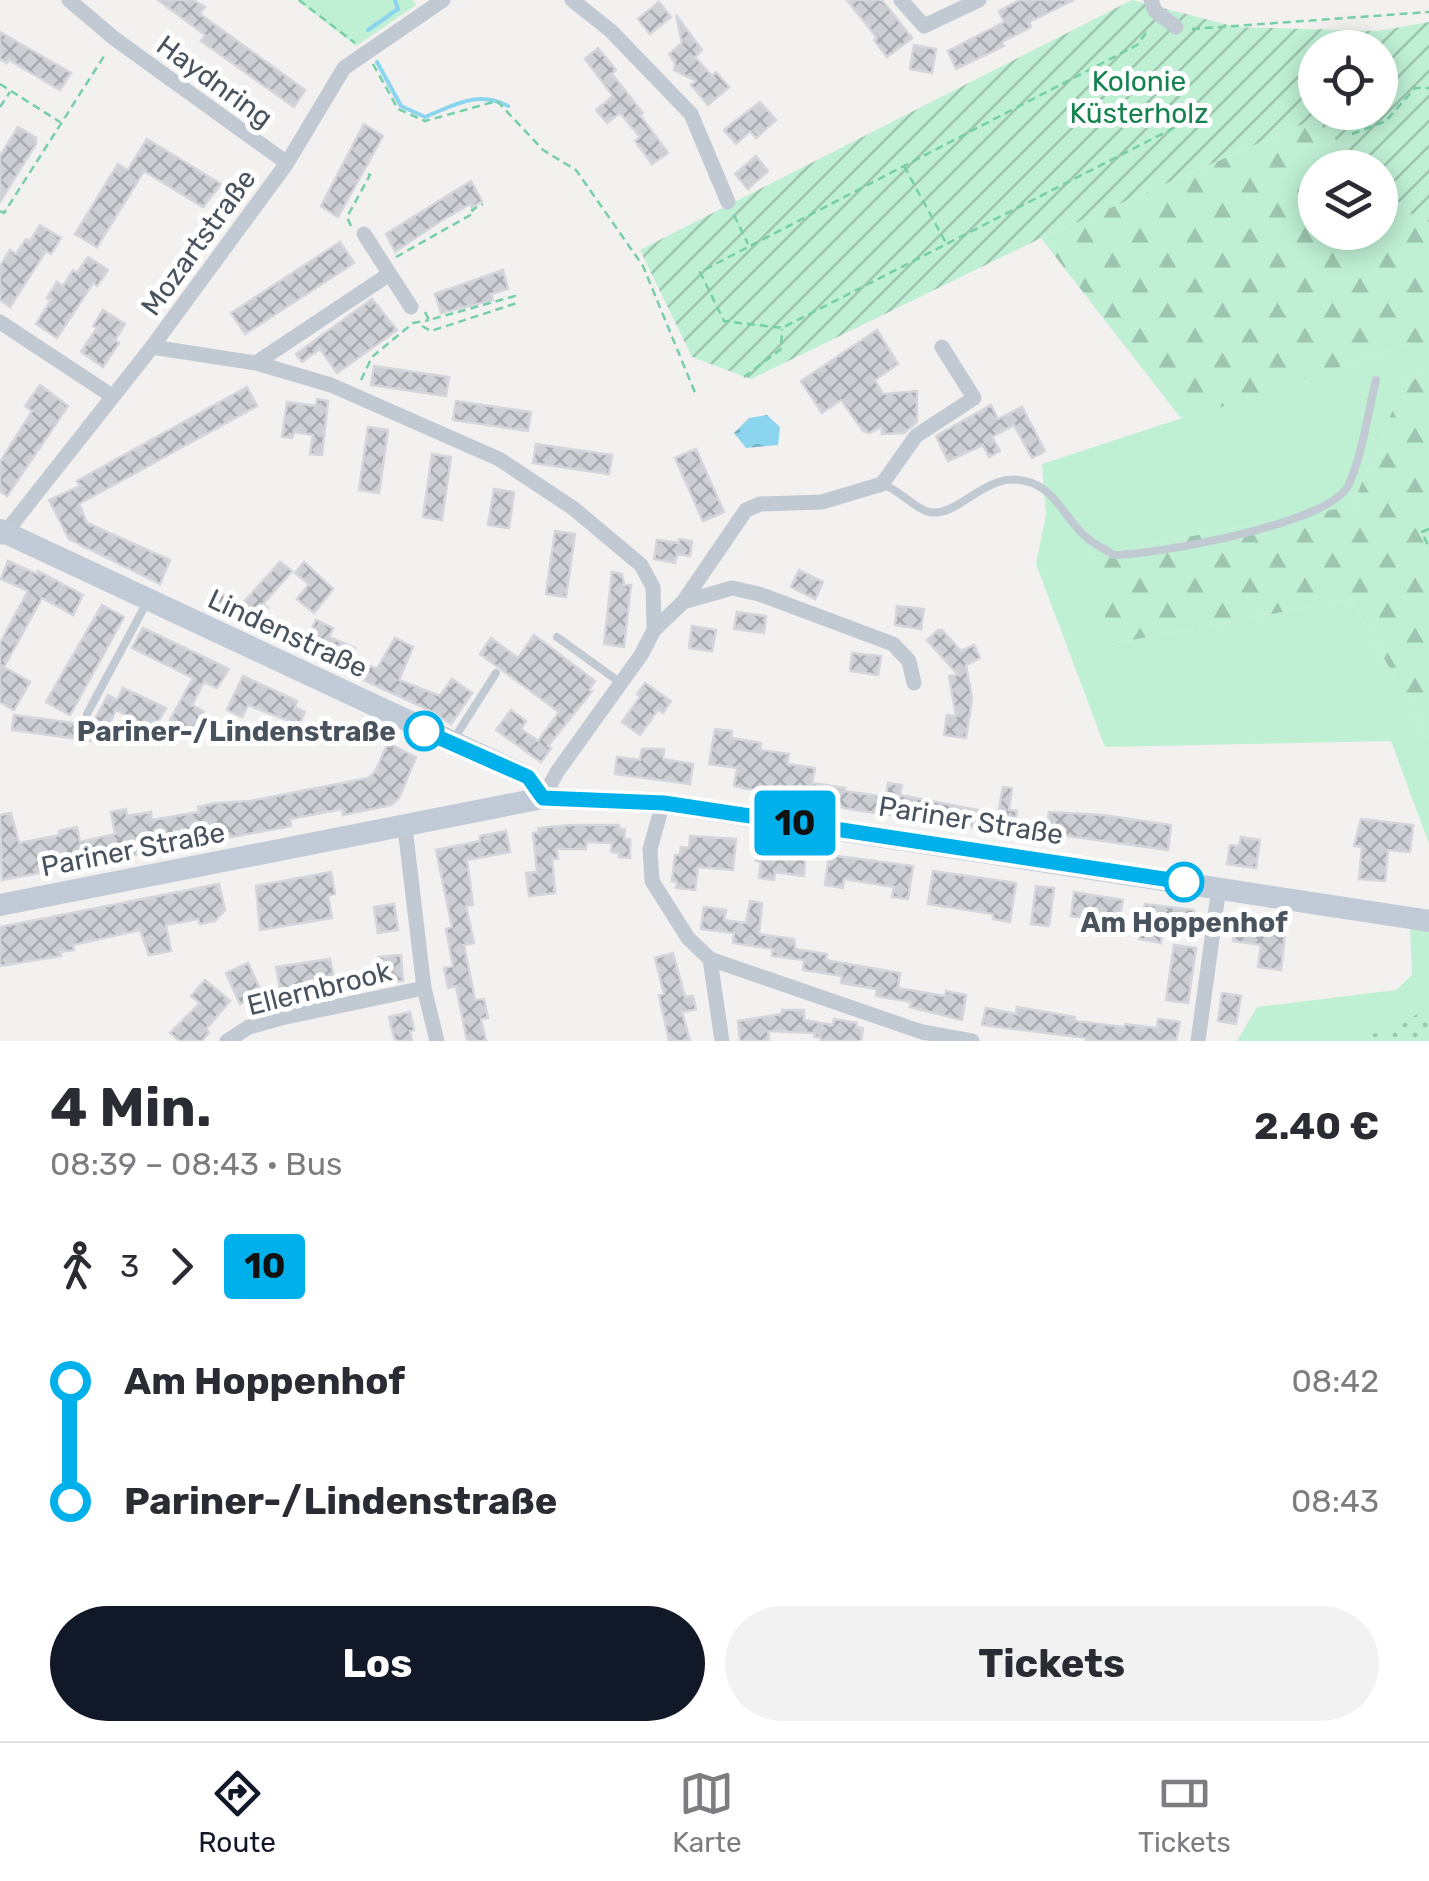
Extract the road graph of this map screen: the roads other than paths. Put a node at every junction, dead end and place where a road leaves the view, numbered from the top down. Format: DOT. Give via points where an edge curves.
graph roads {
  1 [pos="69,0"];
  2 [pos="443,0"];
  3 [pos="572,0"];
  4 [pos="901,0"];
  5 [pos="979,0"];
  6 [pos="1151,0"];
  7 [pos="1176,27"];
  8 [pos="287,164"];
  9 [pos="728,202"];
  10 [pos="364,234"];
  11 [pos="384,270"];
  12 [pos="411,307"];
  13 [pos="0,322"];
  14 [pos="152,346"];
  15 [pos="942,347"];
  16 [pos="256,363"];
  17 [pos="1376,380"];
  18 [pos="112,396"];
  19 [pos="882,484"];
  20 [pos="2,534"];
  21 [pos="148,600"];
  22 [pos="683,602"];
  23 [pos="654,630"];
  24 [pos="558,637"];
  25 [pos="496,673"];
  26 [pos="621,683"];
  27 [pos="914,684"];
  28 [pos="88,714"];
  29 [pos="451,743"];
  30 [pos="543,798"];
  31 [pos="664,803"];
  32 [pos="406,828"];
  33 [pos="1219,887"];
  34 [pos="0,904"];
  35 [pos="1429,921"];
  36 [pos="710,959"];
  37 [pos="424,988"];
  38 [pos="227,1041"];
  39 [pos="437,1041"];
  40 [pos="722,1041"];
  41 [pos="972,1041"];
  42 [pos="1198,1041"];
  1 -- 8 [label="street, Haydnring"];
  2 -- 8 [label="street, Mozartstraße" via="344,68"];
  3 -- 9 [label="street" via="691,114"];
  4 -- 5 [label="street" via="924,26"];
  6 -- 7 [label="street"];
  8 -- 14 [label="street, Mozartstraße"];
  10 -- 11 [label="street"];
  11 -- 12 [label="street"];
  11 -- 16 [label="street"];
  13 -- 18 [label="street"];
  14 -- 16 [label="street"];
  14 -- 18 [label="street, Mozartstraße"];
  15 -- 19 [label="street" via="974,398 916,436"];
  16 -- 23 [label="street" via="332,385 499,459 642,565 653,587"];
  17 -- 19 [label="lane" via="1340,496 1263,528 1182,546 1114,555 1086,537 1050,493 1018,480 1000,481 931,512"];
  18 -- 20 [label="street, Mozartstraße"];
  19 -- 22 [label="street" via="822,502 746,510"];
  20 -- 21 [label="street, Lindenstraße"];
  21 -- 28 [label="lane"];
  21 -- 29 [label="street, Lindenstraße"];
  22 -- 23 [label="street"];
  22 -- 27 [label="street" via="732,588 759,594 893,644 909,662"];
  23 -- 26 [label="street"];
  24 -- 26 [label="lane"];
  25 -- 29 [label="lane"];
  26 -- 30 [label="street"];
  29 -- 30 [label="street, Lindenstraße" via="528,777"];
  30 -- 31 [label="street, Pariner Straße"];
  30 -- 32 [label="street, Pariner Straße"];
  31 -- 33 [label="street, Pariner Straße"];
  31 -- 36 [label="street" via="650,848 652,881 688,938"];
  32 -- 34 [label="street, Pariner Straße"];
  32 -- 37 [label="street"];
  33 -- 35 [label="street, Pariner Straße"];
  33 -- 42 [label="street"];
  36 -- 40 [label="street"];
  36 -- 41 [label="street" via="922,1032"];
  37 -- 38 [label="street, Ellernbrook" via="281,1018"];
  37 -- 39 [label="street"];
}
